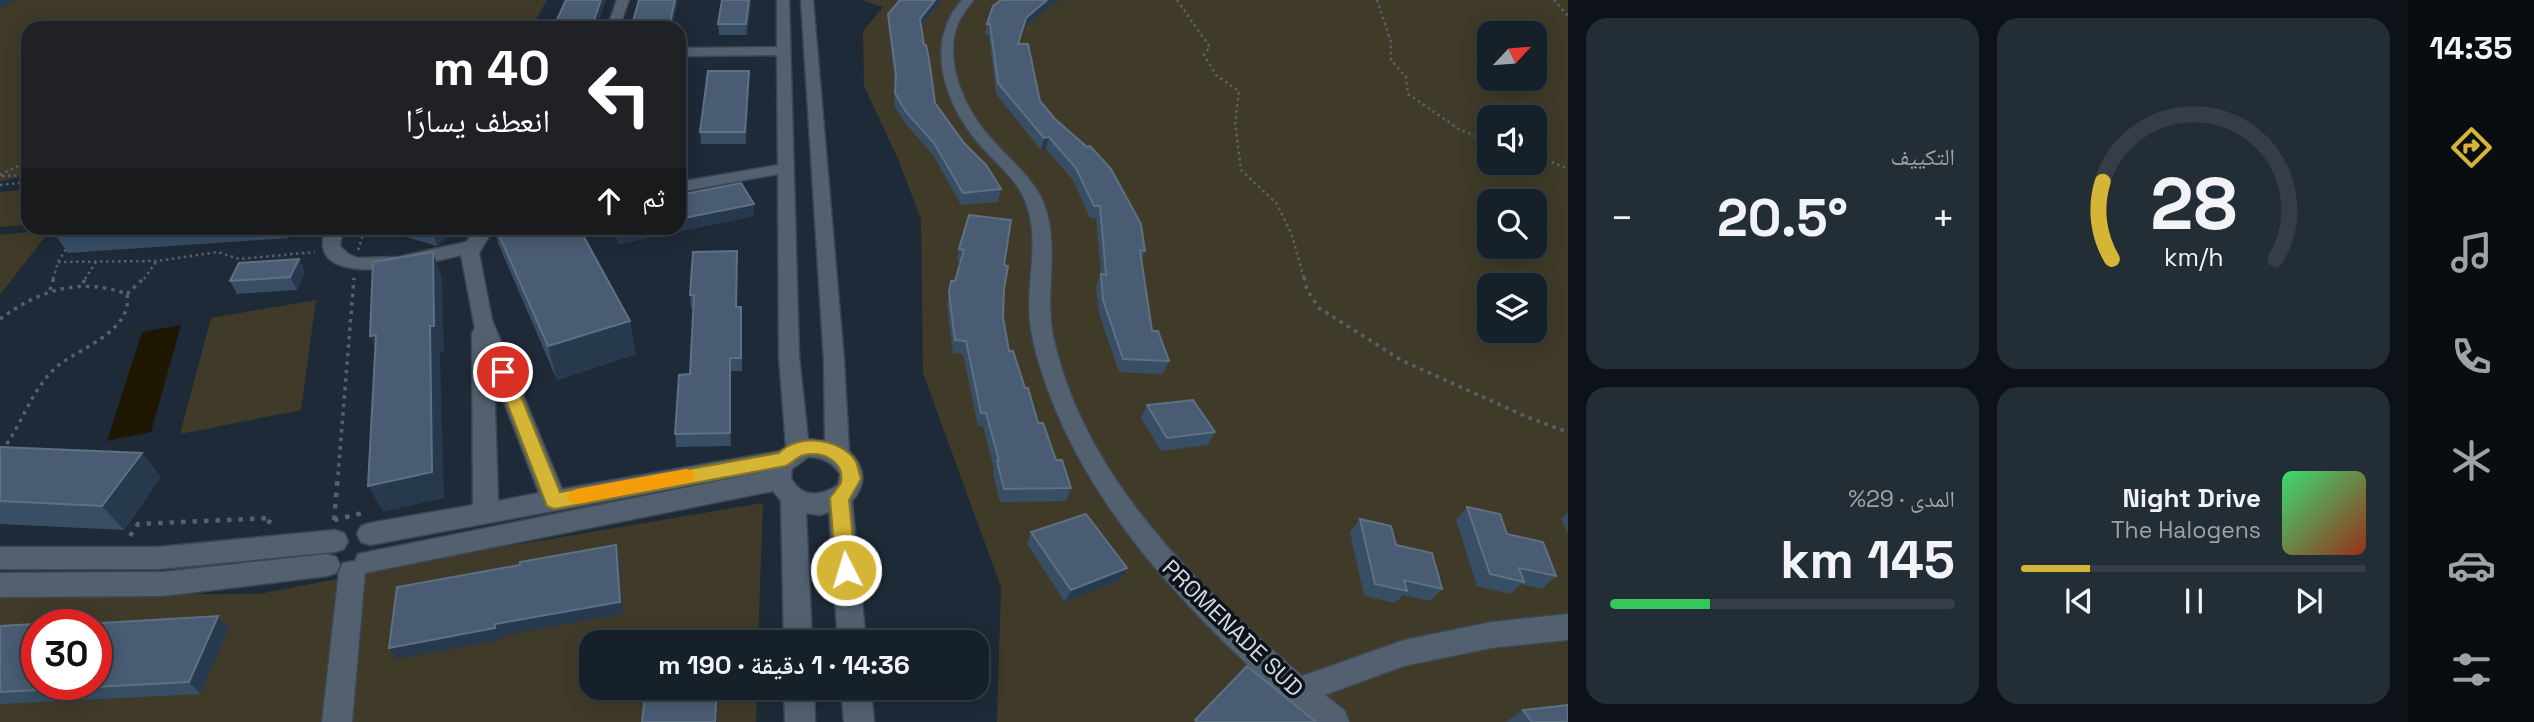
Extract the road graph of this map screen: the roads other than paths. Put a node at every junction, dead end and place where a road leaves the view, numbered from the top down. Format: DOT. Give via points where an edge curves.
graph roads {
  1 [pos="623,0"];
  2 [pos="783,0"];
  3 [pos="807,0"];
  4 [pos="968,0"];
  5 [pos="616,21"];
  6 [pos="783,51"];
  7 [pos="686,52"];
  8 [pos="787,168"];
  9 [pos="686,186"];
  10 [pos="333,235"];
  11 [pos="481,235"];
  12 [pos="472,246"];
  13 [pos="482,320"];
  14 [pos="836,453"];
  15 [pos="789,472"];
  16 [pos="840,498"];
  17 [pos="554,501"];
  18 [pos="486,514"];
  19 [pos="372,523"];
  20 [pos="340,547"];
  21 [pos="0,558"];
  22 [pos="0,585"];
  23 [pos="1568,627"];
  24 [pos="797,630"];
  25 [pos="851,630"];
  26 [pos="1297,691"];
  27 [pos="799,700"];
  28 [pos="857,700"];
  29 [pos="339,713"];
  30 [pos="800,722"];
  31 [pos="859,722"];
  32 [pos="1334,722"];
  1 -- 5 [label="street"];
  2 -- 6 [label="street"];
  3 -- 14 [label="street" via="834,361"];
  4 -- 26 [label="street, PROMENADE SUD" via="948,30 952,78 970,121 1033,199 1042,248 1038,302 1046,347 1086,446 1130,520 1161,560 1213,615"];
  6 -- 7 [label="street"];
  6 -- 8 [label="street"];
  8 -- 9 [label="street"];
  8 -- 15 [label="street"];
  10 -- 12 [label="street" via="332,250 340,257 376,264"];
  11 -- 12 [label="street"];
  12 -- 13 [label="street" via="470,261"];
  13 -- 17 [label="street"];
  13 -- 18 [label="street"];
  14 -- 15 [label="street" via="821,447"];
  14 -- 16 [label="street" via="848,464 852,479"];
  15 -- 16 [label="street" via="816,505"];
  15 -- 17 [label="street"];
  15 -- 20 [label="street"];
  15 -- 24 [label="street"];
  16 -- 25 [label="street"];
  17 -- 18 [label="street"];
  18 -- 19 [label="street"];
  19 -- 20 [label="street"];
  19 -- 20 [label="street" via="375,550"];
  20 -- 21 [label="street" via="159,558"];
  20 -- 22 [label="street" via="163,584"];
  20 -- 29 [label="street"];
  23 -- 26 [label="street" via="1491,635 1404,653"];
  26 -- 32 [label="street, PROMENADE SUD"];
  27 -- 30 [label="street"];
  28 -- 31 [label="street"];
}
